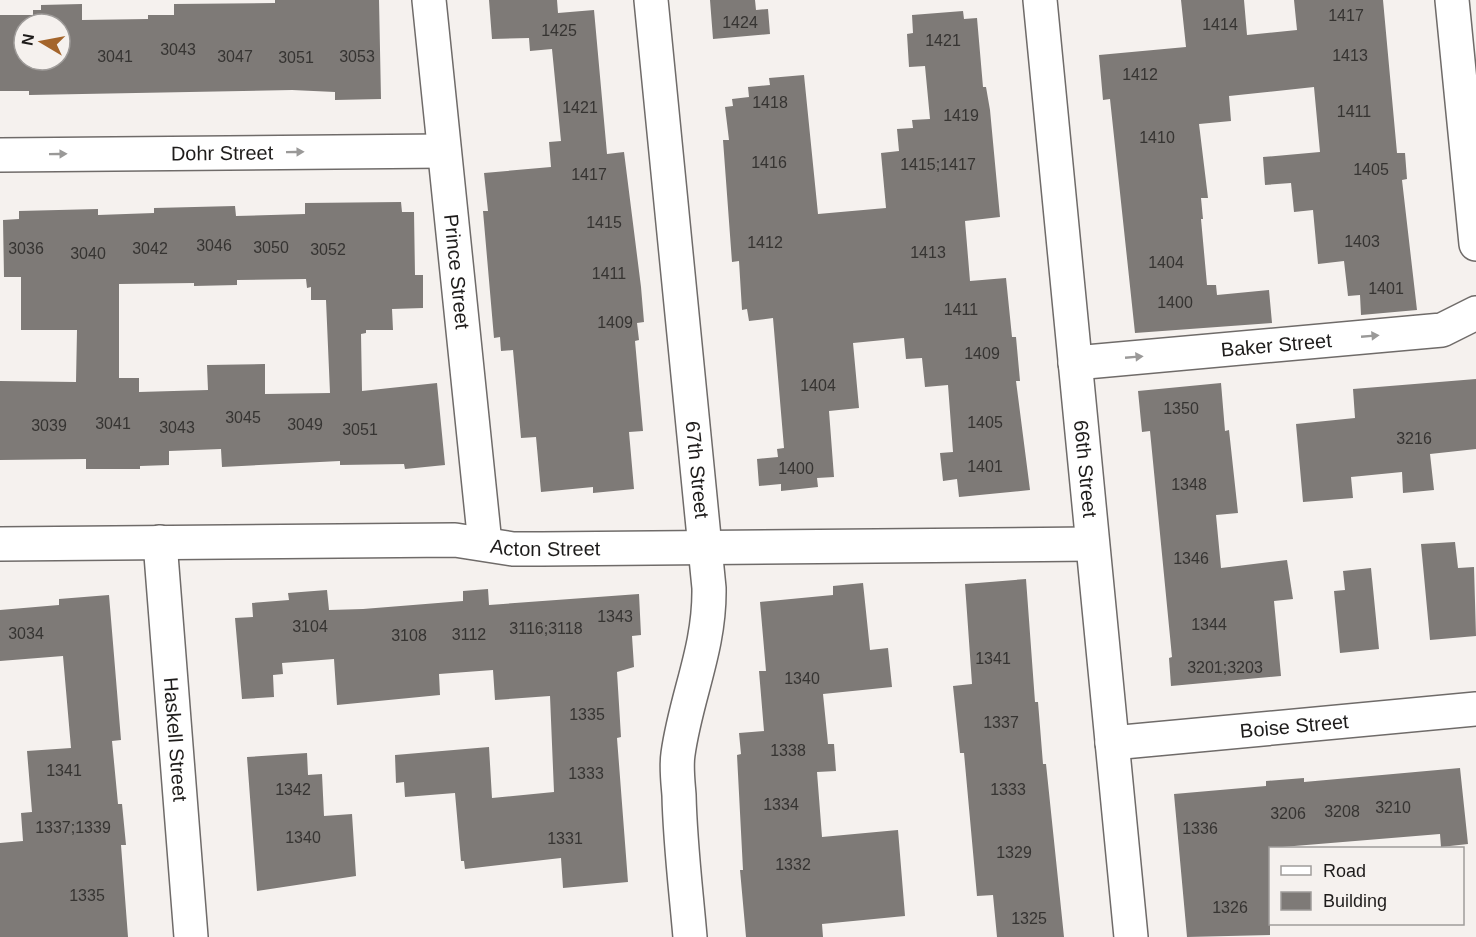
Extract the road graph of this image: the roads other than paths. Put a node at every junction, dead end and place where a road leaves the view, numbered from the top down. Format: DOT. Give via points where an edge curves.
graph roads {
  1 [pos="429,0"];
  2 [pos="651,0"];
  3 [pos="1040,0"];
  4 [pos="1452,0"];
  5 [pos="444,151"];
  6 [pos="0,155"];
  7 [pos="1476,244"];
  8 [pos="1476,314"];
  9 [pos="1075,363"];
  10 [pos="160,542"];
  11 [pos="0,544"];
  12 [pos="484,544"];
  13 [pos="1092,544"];
  14 [pos="705,547"];
  15 [pos="1476,709"];
  16 [pos="1112,743"];
  17 [pos="191,937"];
  18 [pos="690,937"];
  19 [pos="1131,937"];
  1 -- 5 [label="street, Prince Street"];
  2 -- 14 [label="street, 67th Street"];
  3 -- 9 [label="street, 66th Street"];
  4 -- 7 [label="street"];
  6 -- 5 [label="street, Dohr Street, one-way"];
  5 -- 12 [label="street, Prince Street"];
  9 -- 8 [label="street, Baker Street, one-way" via="1442,330"];
  9 -- 13 [label="street, 66th Street"];
  10 -- 11 [label="street, Acton Street"];
  10 -- 12 [label="street, Acton Street" via="455,540"];
  10 -- 17 [label="street, Haskell Street"];
  12 -- 14 [label="street, Acton Street" via="513,549"];
  13 -- 14 [label="street, Acton Street"];
  13 -- 16 [label="street, 66th Street"];
  14 -- 18 [label="street, 67th Street" via="708,621 677,757"];
  15 -- 16 [label="street, Boise Street"];
  16 -- 19 [label="street, 66th Street"];
}
